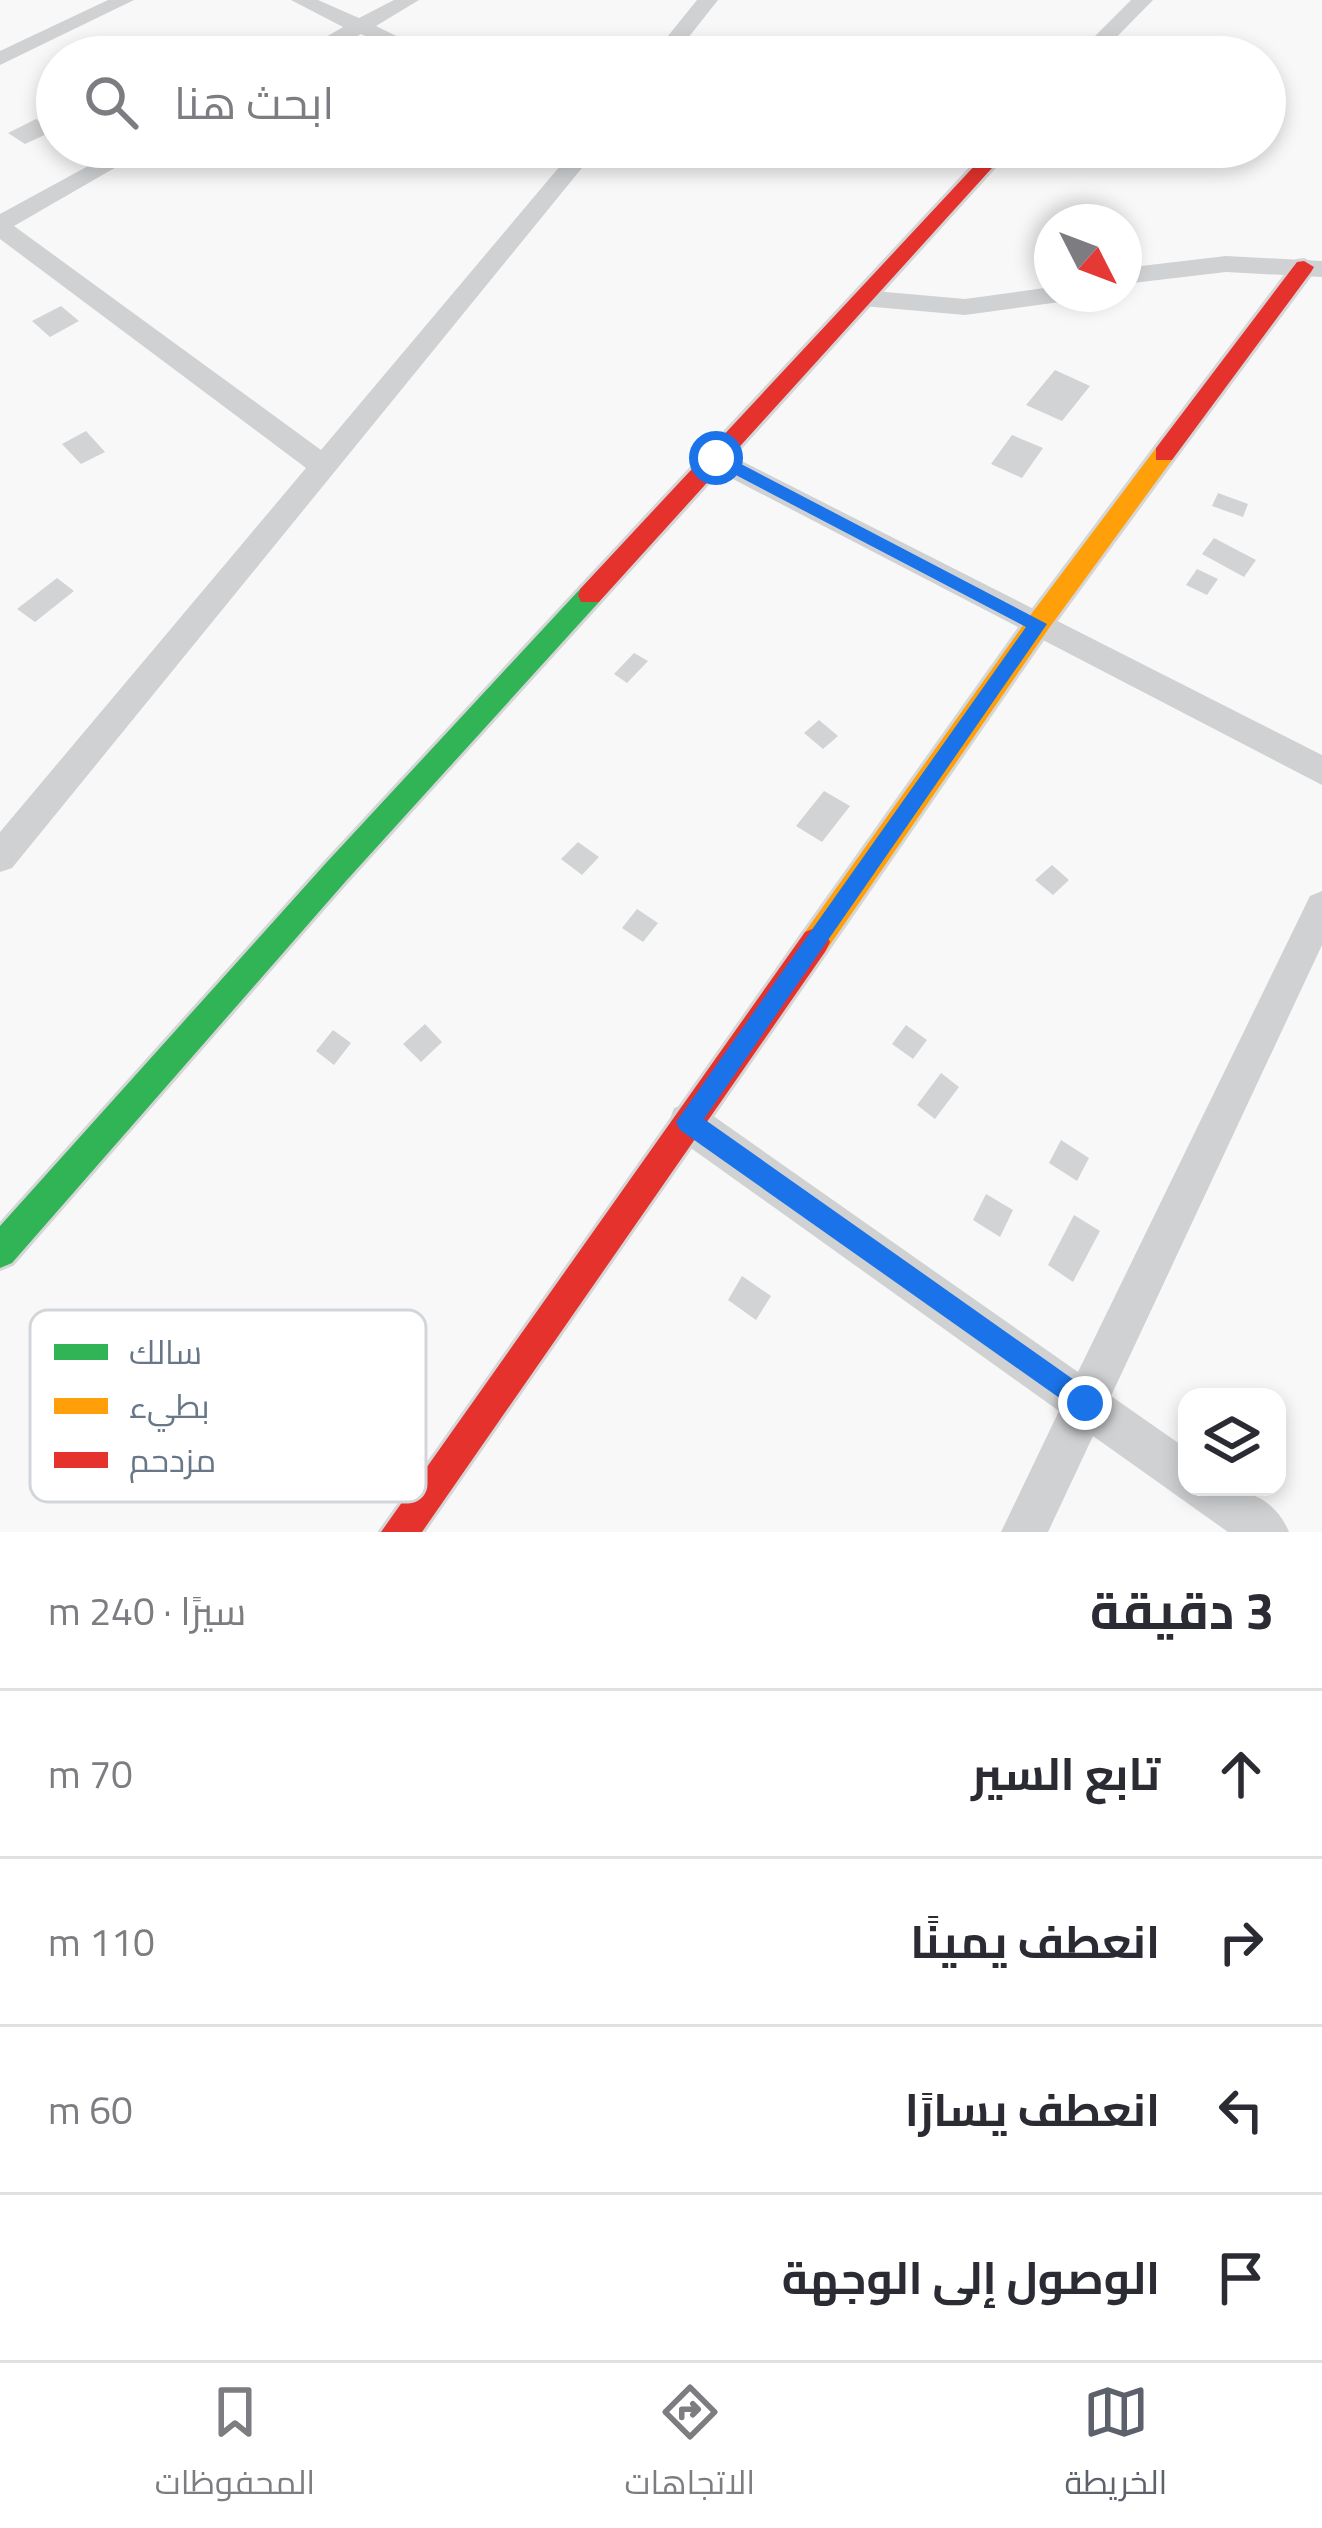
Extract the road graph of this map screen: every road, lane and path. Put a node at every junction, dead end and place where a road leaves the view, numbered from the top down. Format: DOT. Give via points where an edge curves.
graph roads {
  1 [pos="124,0"];
  2 [pos="301,0"];
  3 [pos="409,0"];
  4 [pos="709,0"];
  5 [pos="1143,0"];
  6 [pos="358,26"];
  7 [pos="47,36"];
  8 [pos="340,36"];
  9 [pos="381,36"];
  10 [pos="679,36"];
  11 [pos="1106,36"];
  12 [pos="36,41"];
  13 [pos="0,58"];
  14 [pos="103,168"];
  15 [pos="571,168"];
  16 [pos="983,168"];
  17 [pos="0,226"];
  18 [pos="1313,268"];
  19 [pos="1142,274"];
  20 [pos="863,298"];
  21 [pos="1034,298"];
  22 [pos="716,458"];
  23 [pos="326,468"];
  24 [pos="1038,624"];
  25 [pos="1322,771"];
  26 [pos="0,857"];
  27 [pos="1322,907"];
  28 [pos="688,1122"];
  29 [pos="0,1251"];
  30 [pos="1085,1403"];
  31 [pos="1178,1470"];
  32 [pos="426,1495"];
  33 [pos="1216,1496"];
  34 [pos="421,1502"];
  35 [pos="400,1532"];
  36 [pos="1024,1532"];
  37 [pos="1267,1532"];
  1 -- 7 [label="street"];
  2 -- 6 [label="street"];
  3 -- 6 [label="street"];
  4 -- 10 [label="street"];
  5 -- 11 [label="street"];
  6 -- 8 [label="street"];
  6 -- 9 [label="street"];
  12 -- 13 [label="street"];
  14 -- 17 [label="street"];
  15 -- 23 [label="street"];
  16 -- 20 [label="street"];
  17 -- 23 [label="street"];
  18 -- 19 [label="street" via="1226,264"];
  18 -- 24 [label="street"];
  20 -- 21 [label="street" via="965,307"];
  20 -- 22 [label="street"];
  22 -- 24 [label="street"];
  22 -- 29 [label="street"];
  23 -- 26 [label="street"];
  24 -- 25 [label="street"];
  24 -- 28 [label="street"];
  27 -- 30 [label="street"];
  28 -- 30 [label="street"];
  28 -- 32 [label="street"];
  30 -- 31 [label="street"];
  30 -- 36 [label="street"];
  33 -- 37 [label="street"];
  34 -- 35 [label="street"];
}
